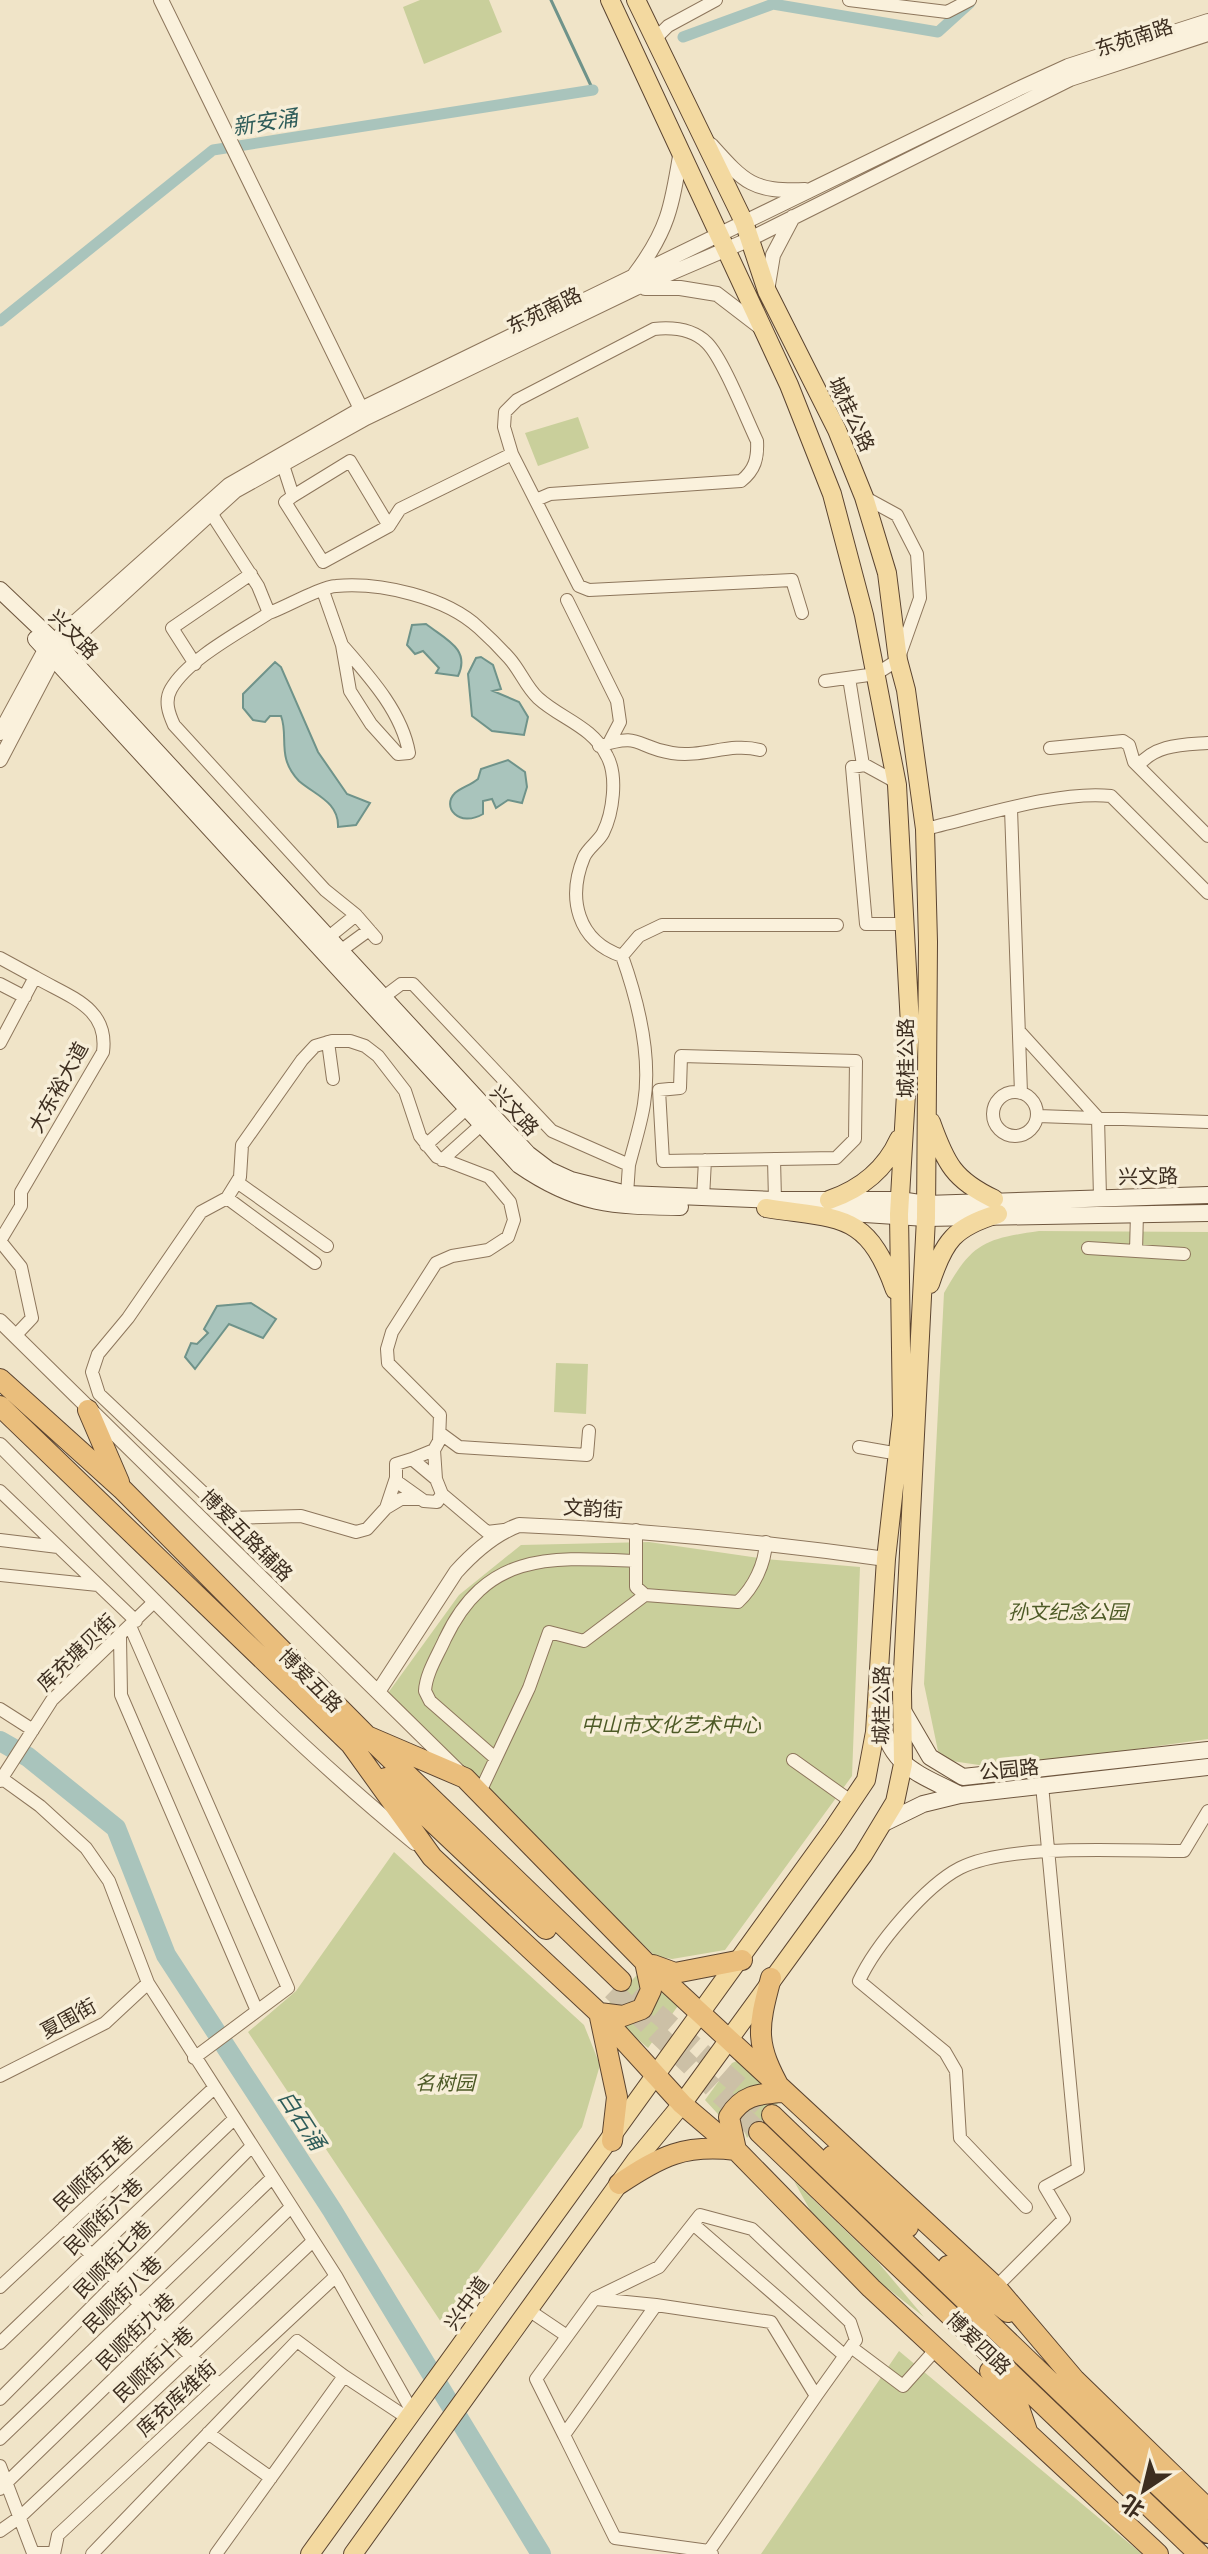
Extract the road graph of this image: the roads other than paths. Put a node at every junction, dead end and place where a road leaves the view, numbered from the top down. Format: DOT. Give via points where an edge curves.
graph roads {
  1 [pos="161,0"];
  2 [pos="610,0"];
  3 [pos="636,0"];
  4 [pos="716,0"];
  5 [pos="849,0"];
  6 [pos="970,0"];
  7 [pos="1208,21"];
  8 [pos="1208,34"];
  9 [pos="656,38"];
  10 [pos="702,135"];
  11 [pos="681,150"];
  12 [pos="813,189"];
  13 [pos="794,215"];
  14 [pos="746,231"];
  15 [pos="722,242"];
  16 [pos="634,284"];
  17 [pos="767,291"];
  18 [pos="760,327"];
  19 [pos="363,414"];
  20 [pos="512,454"];
  21 [pos="283,465"];
  22 [pos="293,496"];
  23 [pos="864,497"];
  24 [pos="536,500"];
  25 [pos="211,513"];
  26 [pos="389,526"];
  27 [pos="251,574"];
  28 [pos="0,590"];
  29 [pos="323,591"];
  30 [pos="567,600"];
  31 [pos="0,605"];
  32 [pos="269,613"];
  33 [pos="802,613"];
  34 [pos="342,645"];
  35 [pos="54,649"];
  36 [pos="898,660"];
  37 [pos="195,664"];
  38 [pos="876,674"];
  39 [pos="849,678"];
  40 [pos="825,681"];
  41 [pos="0,733"];
  42 [pos="1208,743"];
  43 [pos="604,745"];
  44 [pos="1050,748"];
  45 [pos="760,750"];
  46 [pos="0,760"];
  47 [pos="863,765"];
  48 [pos="1138,766"];
  49 [pos="896,782"];
  50 [pos="1011,809"];
  51 [pos="925,829"];
  52 [pos="1207,833"];
  53 [pos="1207,890"];
  54 [pos="356,915"];
  55 [pos="905,924"];
  56 [pos="837,925"];
  57 [pos="330,936"];
  58 [pos="343,949"];
  59 [pos="622,956"];
  60 [pos="0,958"];
  61 [pos="35,977"];
  62 [pos="0,984"];
  63 [pos="385,996"];
  64 [pos="25,997"];
  65 [pos="1019,1031"];
  66 [pos="328,1042"];
  67 [pos="0,1043"];
  68 [pos="333,1079"];
  69 [pos="1021,1093"];
  70 [pos="466,1109"];
  71 [pos="927,1112"];
  72 [pos="1038,1116"];
  73 [pos="1098,1118"];
  74 [pos="1208,1122"];
  75 [pos="481,1125"];
  76 [pos="904,1125"];
  77 [pos="426,1145"];
  78 [pos="774,1159"];
  79 [pos="442,1160"];
  80 [pos="705,1160"];
  81 [pos="629,1165"];
  82 [pos="237,1182"];
  83 [pos="627,1194"];
  84 [pos="1208,1195"];
  85 [pos="1100,1197"];
  86 [pos="227,1198"];
  87 [pos="703,1198"];
  88 [pos="829,1200"];
  89 [pos="770,1204"];
  90 [pos="900,1207"];
  91 [pos="996,1207"];
  92 [pos="926,1211"];
  93 [pos="1137,1213"];
  94 [pos="1208,1213"];
  95 [pos="0,1241"];
  96 [pos="327,1246"];
  97 [pos="1088,1248"];
  98 [pos="1136,1251"];
  99 [pos="1184,1254"];
  100 [pos="315,1263"];
  101 [pos="901,1307"];
  102 [pos="922,1309"];
  103 [pos="0,1321"];
  104 [pos="15,1336"];
  105 [pos="0,1379"];
  106 [pos="0,1406"];
  107 [pos="88,1410"];
  108 [pos="589,1431"];
  109 [pos="440,1433"];
  110 [pos="0,1445"];
  111 [pos="859,1447"];
  112 [pos="434,1450"];
  113 [pos="899,1454"];
  114 [pos="412,1459"];
  115 [pos="396,1478"];
  116 [pos="436,1479"];
  117 [pos="122,1489"];
  118 [pos="0,1491"];
  119 [pos="439,1498"];
  120 [pos="421,1499"];
  121 [pos="0,1503"];
  122 [pos="14,1505"];
  123 [pos="386,1508"];
  124 [pos="504,1530"];
  125 [pos="636,1530"];
  126 [pos="0,1540"];
  127 [pos="766,1542"];
  128 [pos="58,1547"];
  129 [pos="481,1548"];
  130 [pos="886,1559"];
  131 [pos="636,1561"];
  132 [pos="0,1575"];
  133 [pos="98,1585"];
  134 [pos="645,1595"];
  135 [pos="155,1601"];
  136 [pos="133,1624"];
  137 [pos="120,1637"];
  138 [pos="879,1688"];
  139 [pos="378,1692"];
  140 [pos="0,1709"];
  141 [pos="902,1709"];
  142 [pos="32,1733"];
  143 [pos="358,1740"];
  144 [pos="1208,1750"];
  145 [pos="494,1757"];
  146 [pos="793,1760"];
  147 [pos="903,1764"];
  148 [pos="1208,1767"];
  149 [pos="465,1778"];
  150 [pos="0,1779"];
  151 [pos="1042,1785"];
  152 [pos="479,1794"];
  153 [pos="960,1795"];
  154 [pos="852,1802"];
  155 [pos="1208,1811"];
  156 [pos="882,1824"];
  157 [pos="1048,1851"];
  158 [pos="432,1857"];
  159 [pos="742,1960"];
  160 [pos="645,1962"];
  161 [pos="771,1978"];
  162 [pos="148,1983"];
  163 [pos="617,1985"];
  164 [pos="257,2011"];
  165 [pos="599,2013"];
  166 [pos="702,2014"];
  167 [pos="729,2039"];
  168 [pos="199,2055"];
  169 [pos="0,2076"];
  170 [pos="657,2076"];
  171 [pos="214,2088"];
  172 [pos="782,2092"];
  173 [pos="682,2104"];
  174 [pos="772,2115"];
  175 [pos="234,2119"];
  176 [pos="759,2132"];
  177 [pos="612,2141"];
  178 [pos="804,2145"];
  179 [pos="252,2146"];
  180 [pos="736,2150"];
  181 [pos="636,2160"];
  182 [pos="272,2178"];
  183 [pos="619,2184"];
  184 [pos="291,2207"];
  185 [pos="1026,2207"];
  186 [pos="693,2224"];
  187 [pos="64,2227"];
  188 [pos="313,2241"];
  189 [pos="92,2255"];
  190 [pos="336,2276"];
  191 [pos="117,2281"];
  192 [pos="0,2287"];
  193 [pos="996,2287"];
  194 [pos="595,2298"];
  195 [pos="140,2304"];
  196 [pos="656,2305"];
  197 [pos="530,2311"];
  198 [pos="0,2324"];
  199 [pos="960,2325"];
  200 [pos="165,2330"];
  201 [pos="10,2333"];
  202 [pos="567,2336"];
  203 [pos="0,2343"];
  204 [pos="937,2348"];
  205 [pos="848,2352"];
  206 [pos="191,2356"];
  207 [pos="344,2376"];
  208 [pos="1075,2380"];
  209 [pos="219,2385"];
  210 [pos="816,2396"];
  211 [pos="0,2399"];
  212 [pos="411,2416"];
  213 [pos="208,2433"];
  214 [pos="564,2435"];
  215 [pos="1028,2435"];
  216 [pos="0,2439"];
  217 [pos="0,2466"];
  218 [pos="271,2478"];
  219 [pos="3,2486"];
  220 [pos="1208,2509"];
  221 [pos="20,2517"];
  222 [pos="0,2531"];
  223 [pos="1208,2533"];
  224 [pos="710,2552"];
  225 [pos="32,2553"];
  226 [pos="54,2554"];
  227 [pos="92,2554"];
  228 [pos="216,2554"];
  229 [pos="310,2554"];
  230 [pos="353,2554"];
  231 [pos="1158,2554"];
  232 [pos="1199,2554"];
  1 -- 19 [label="street"];
  2 -- 11 [label="main road, 城桂公路"];
  3 -- 9 [label="main road, 城桂公路"];
  4 -- 9 [label="street"];
  5 -- 6 [label="street" via="947,12"];
  7 -- 12 [label="street, 东苑南路" via="1068,66"];
  8 -- 13 [label="street, 东苑南路" via="1070,79"];
  9 -- 10 [label="main road, 城桂公路"];
  10 -- 12 [label="street" via="740,178 771,191"];
  10 -- 14 [label="main road, 城桂公路"];
  11 -- 15 [label="main road, 城桂公路"];
  11 -- 16 [label="street" via="658,243"];
  12 -- 14 [label="street, 东苑南路"];
  13 -- 14 [label="street, 东苑南路"];
  13 -- 17 [label="street" via="773,255"];
  14 -- 15 [label="street, 东苑南路"];
  14 -- 17 [label="main road, 城桂公路"];
  15 -- 16 [label="street, 东苑南路"];
  15 -- 18 [label="main road, 城桂公路"];
  16 -- 18 [label="street" via="717,294"];
  16 -- 19 [label="street, 东苑南路"];
  17 -- 23 [label="main road, 城桂公路" via="837,430"];
  18 -- 38 [label="main road, 城桂公路" via="832,494"];
  19 -- 21 [label="street, 东苑南路"];
  19 -- 35 [label="street, 东苑南路" via="229,485"];
  20 -- 24 [label="street"];
  20 -- 24 [label="street" via="505,412 517,400 654,329 673,327 709,344 757,441 751,473 741,481 550,494"];
  20 -- 26 [label="street" via="400,509"];
  21 -- 22 [label="street"];
  21 -- 25 [label="street, 东苑南路" via="235,491"];
  22 -- 26 [label="street" via="350,461"];
  22 -- 26 [label="street" via="285,502 323,562"];
  23 -- 36 [label="main road, 城桂公路" via="887,573"];
  23 -- 36 [label="street" via="897,515 917,554 920,598"];
  24 -- 33 [label="street" via="579,586 589,590 792,580"];
  25 -- 27 [label="street"];
  25 -- 35 [label="street, 东苑南路"];
  27 -- 32 [label="street"];
  27 -- 37 [label="street" via="172,628"];
  28 -- 35 [label="main road, 兴文路"];
  29 -- 32 [label="street"];
  29 -- 34 [label="street"];
  29 -- 43 [label="street" via="333,585 408,591 476,625 510,659 536,696"];
  30 -- 43 [label="street" via="617,701 620,722"];
  31 -- 35 [label="main road, 兴文路"];
  32 -- 37 [label="street"];
  34 -- 34 [label="street" via="350,691 398,754 409,753 406,734 389,706"];
  35 -- 41 [label="street, 东苑南路"];
  35 -- 46 [label="street, 东苑南路"];
  35 -- 57 [label="main road, 兴文路"];
  35 -- 70 [label="main road, 兴文路"];
  36 -- 38 [label="street"];
  36 -- 51 [label="main road, 城桂公路"];
  37 -- 54 [label="street" via="170,690 167,709 174,725 325,890"];
  38 -- 39 [label="street"];
  38 -- 49 [label="main road, 城桂公路"];
  39 -- 40 [label="street"];
  39 -- 47 [label="street"];
  42 -- 48 [label="street" via="1166,747"];
  43 -- 45 [label="street" via="630,738 673,753 739,744"];
  43 -- 59 [label="street" via="613,782 610,810 576,882 576,910 586,932 604,949"];
  44 -- 48 [label="street" via="1123,741"];
  47 -- 49 [label="street"];
  47 -- 55 [label="street" via="852,767 866,924"];
  48 -- 52 [label="street"];
  49 -- 55 [label="main road, 城桂公路"];
  50 -- 51 [label="street"];
  50 -- 53 [label="street" via="1111,796"];
  50 -- 65 [label="street"];
  51 -- 71 [label="main road, 城桂公路"];
  54 -- 57 [label="street"];
  54 -- 58 [label="street" via="373,934"];
  55 -- 76 [label="main road, 城桂公路" via="910,1025"];
  56 -- 59 [label="street" via="662,925 639,936"];
  57 -- 58 [label="main road, 兴文路"];
  58 -- 63 [label="main road, 兴文路"];
  59 -- 81 [label="street" via="635,992 644,1047 645,1102"];
  60 -- 61 [label="street"];
  61 -- 64 [label="street"];
  61 -- 95 [label="street, 大东裕大道" via="96,1013 106,1034 103,1052 21,1192 21,1206"];
  62 -- 64 [label="street"];
  63 -- 81 [label="street" via="401,984 413,984 552,1131"];
  63 -- 83 [label="main road, 兴文路" via="528,1154 571,1180"];
  64 -- 67 [label="street"];
  65 -- 69 [label="street"];
  65 -- 73 [label="street"];
  66 -- 68 [label="street"];
  66 -- 77 [label="street" via="350,1041 378,1056 405,1091"];
  66 -- 82 [label="street" via="315,1046 302,1060 242,1145"];
  69 -- 72 [label="street" via="1034,1102"];
  69 -- 72 [label="street" via="1000,1098 993,1110 995,1124 1005,1134 1019,1137 1031,1130"];
  70 -- 75 [label="main road, 兴文路"];
  70 -- 77 [label="street"];
  71 -- 91 [label="main road" via="951,1170"];
  71 -- 92 [label="main road, 城桂公路"];
  72 -- 73 [label="street"];
  73 -- 74 [label="street"];
  73 -- 85 [label="street"];
  75 -- 79 [label="street"];
  75 -- 89 [label="main road, 兴文路" via="519,1165 568,1194 629,1206"];
  76 -- 88 [label="main road" via="890,1159 865,1183"];
  76 -- 90 [label="main road, 城桂公路"];
  77 -- 79 [label="street"];
  78 -- 80 [label="street"];
  78 -- 80 [label="street" via="836,1158 855,1139 856,1061 681,1056 680,1088 659,1090 663,1161"];
  78 -- 89 [label="street"];
  79 -- 109 [label="street" via="489,1177 510,1202 514,1220 501,1243 436,1263 392,1332 388,1363 432,1404 440,1415"];
  80 -- 87 [label="street"];
  81 -- 83 [label="street"];
  82 -- 86 [label="street"];
  82 -- 96 [label="street"];
  83 -- 87 [label="main road, 兴文路"];
  84 -- 85 [label="main road, 兴文路"];
  85 -- 91 [label="main road, 兴文路"];
  86 -- 100 [label="street"];
  86 -- 123 [label="street" via="201,1212 98,1354 92,1372 99,1394 230,1518 301,1516 356,1532 367,1529"];
  87 -- 89 [label="main road, 兴文路"];
  88 -- 89 [label="main road, 兴文路"];
  88 -- 90 [label="main road, 兴文路"];
  89 -- 90 [label="main road, 兴文路"];
  89 -- 101 [label="main road" via="853,1224 886,1263"];
  90 -- 92 [label="main road, 兴文路"];
  90 -- 101 [label="main road, 城桂公路"];
  91 -- 92 [label="main road, 兴文路"];
  91 -- 93 [label="main road, 兴文路"];
  91 -- 102 [label="main road" via="952,1234"];
  92 -- 102 [label="main road, 城桂公路"];
  93 -- 94 [label="main road, 兴文路"];
  93 -- 98 [label="street"];
  95 -- 104 [label="street" via="21,1267 32,1318"];
  97 -- 98 [label="street"];
  98 -- 99 [label="street"];
  101 -- 113 [label="main road, 城桂公路"];
  102 -- 141 [label="main road, 城桂公路"];
  103 -- 104 [label="street, 博爱五路辅路"];
  104 -- 107 [label="street, 博爱五路辅路"];
  105 -- 117 [label="highway, 博爱五路"];
  106 -- 143 [label="highway, 博爱五路"];
  107 -- 117 [label="highway"];
  107 -- 139 [label="street, 博爱五路辅路"];
  108 -- 109 [label="street" via="587,1455 459,1447"];
  109 -- 112 [label="street"];
  110 -- 135 [label="street"];
  111 -- 113 [label="street"];
  112 -- 114 [label="street"];
  112 -- 116 [label="street"];
  113 -- 130 [label="main road, 城桂公路"];
  114 -- 115 [label="street" via="396,1464"];
  114 -- 116 [label="street"];
  115 -- 120 [label="street"];
  115 -- 123 [label="street"];
  116 -- 119 [label="street"];
  117 -- 143 [label="highway, 博爱五路"];
  118 -- 122 [label="street"];
  119 -- 120 [label="street"];
  119 -- 124 [label="street" via="487,1532"];
  119 -- 129 [label="street" via="481,1537"];
  120 -- 123 [label="street" via="401,1499"];
  121 -- 122 [label="street"];
  122 -- 128 [label="street"];
  124 -- 125 [label="street, 文韵街" via="519,1525"];
  124 -- 129 [label="street"];
  125 -- 127 [label="street, 文韵街"];
  125 -- 131 [label="street"];
  126 -- 128 [label="street"];
  127 -- 130 [label="street, 文韵街"];
  127 -- 134 [label="street" via="765,1559 738,1602"];
  128 -- 133 [label="street"];
  129 -- 139 [label="street" via="456,1572"];
  130 -- 138 [label="main road, 城桂公路"];
  131 -- 134 [label="street" via="636,1587"];
  131 -- 145 [label="street" via="551,1559 494,1578 463,1604 425,1691"];
  132 -- 133 [label="street"];
  133 -- 136 [label="street"];
  134 -- 145 [label="street" via="584,1641 549,1632 529,1688"];
  135 -- 136 [label="street, 库充塘贝街"];
  135 -- 158 [label="street" via="370,1806"];
  136 -- 137 [label="street, 库充塘贝街"];
  136 -- 164 [label="street" via="288,1988"];
  137 -- 142 [label="street, 库充塘贝街" via="52,1700"];
  137 -- 164 [label="street" via="121,1695"];
  138 -- 147 [label="main road" via="884,1735"];
  138 -- 154 [label="main road, 城桂公路" via="866,1780"];
  139 -- 149 [label="street, 博爱五路辅路"];
  140 -- 142 [label="street"];
  141 -- 144 [label="main road, 公园路" via="930,1757 963,1777"];
  141 -- 147 [label="main road, 城桂公路"];
  142 -- 150 [label="street, 库充塘贝街"];
  143 -- 149 [label="highway"];
  143 -- 158 [label="highway"];
  143 -- 163 [label="highway, 博爱五路"];
  145 -- 152 [label="street"];
  146 -- 154 [label="street"];
  147 -- 153 [label="main road, 公园路"];
  147 -- 156 [label="main road, 城桂公路" via="895,1802"];
  148 -- 151 [label="main road, 公园路"];
  149 -- 152 [label="highway"];
  150 -- 162 [label="street" via="86,1848 109,1881"];
  151 -- 153 [label="main road, 公园路"];
  151 -- 157 [label="street"];
  152 -- 160 [label="highway"];
  153 -- 156 [label="main road" via="923,1804"];
  154 -- 159 [label="main road, 城桂公路"];
  155 -- 157 [label="street" via="1184,1851"];
  156 -- 161 [label="main road, 城桂公路"];
  157 -- 185 [label="street" via="960,1868 908,1911 868,1961 859,1981 945,2052 956,2071 960,2138"];
  157 -- 193 [label="street" via="1078,2169 1045,2187 1064,2219"];
  158 -- 165 [label="highway"];
  159 -- 160 [label="highway" via="675,1973"];
  159 -- 166 [label="main road, 城桂公路"];
  160 -- 165 [label="highway" via="651,1990 642,2009 623,2016"];
  160 -- 166 [label="highway"];
  161 -- 167 [label="main road, 城桂公路"];
  161 -- 172 [label="highway" via="761,2017 761,2056"];
  162 -- 168 [label="street"];
  162 -- 169 [label="street, 夏围街" via="105,2023"];
  164 -- 168 [label="street"];
  165 -- 170 [label="highway"];
  165 -- 177 [label="highway" via="617,2097"];
  166 -- 167 [label="highway"];
  166 -- 170 [label="main road, 城桂公路"];
  167 -- 172 [label="highway"];
  167 -- 173 [label="main road, 城桂公路"];
  168 -- 171 [label="street"];
  170 -- 173 [label="highway"];
  170 -- 177 [label="main road, 兴中道"];
  171 -- 175 [label="street"];
  171 -- 187 [label="street, 民顺街五巷"];
  172 -- 180 [label="highway" via="753,2094 737,2104 729,2117"];
  172 -- 193 [label="highway"];
  173 -- 180 [label="highway"];
  173 -- 181 [label="main road"];
  174 -- 178 [label="highway, 博爱四路"];
  175 -- 179 [label="street"];
  175 -- 189 [label="street, 民顺街六巷"];
  176 -- 199 [label="highway, 博爱四路"];
  177 -- 181 [label="main road" via="632,2143"];
  177 -- 212 [label="main road, 兴中道"];
  178 -- 208 [label="highway" via="835,2157 860,2178 958,2276 1004,2309"];
  178 -- 223 [label="highway, 博爱四路"];
  179 -- 182 [label="street"];
  179 -- 191 [label="street, 民顺街七巷"];
  180 -- 183 [label="highway" via="703,2146 659,2157"];
  180 -- 204 [label="highway"];
  181 -- 183 [label="main road"];
  182 -- 184 [label="street"];
  182 -- 195 [label="street, 民顺街八巷"];
  183 -- 197 [label="main road"];
  184 -- 188 [label="street"];
  184 -- 200 [label="street, 民顺街九巷"];
  186 -- 194 [label="street" via="659,2267"];
  186 -- 205 [label="street"];
  186 -- 205 [label="street" via="700,2215 752,2229 850,2322 856,2340"];
  187 -- 189 [label="street"];
  187 -- 192 [label="street, 民顺街五巷"];
  188 -- 190 [label="street"];
  188 -- 206 [label="street, 民顺街十巷"];
  189 -- 191 [label="street"];
  189 -- 201 [label="street, 民顺街六巷"];
  190 -- 209 [label="street, 库充库维街"];
  190 -- 212 [label="street"];
  191 -- 195 [label="street"];
  191 -- 211 [label="street, 民顺街七巷"];
  193 -- 208 [label="highway"];
  194 -- 196 [label="street"];
  194 -- 202 [label="street"];
  195 -- 200 [label="street"];
  195 -- 216 [label="street, 民顺街八巷"];
  196 -- 210 [label="street" via="771,2322"];
  196 -- 214 [label="street"];
  197 -- 202 [label="street"];
  197 -- 230 [label="main road"];
  198 -- 201 [label="street"];
  199 -- 215 [label="highway" via="968,2349 1016,2399"];
  199 -- 232 [label="highway, 博爱四路"];
  200 -- 206 [label="street"];
  200 -- 219 [label="street, 民顺街九巷"];
  201 -- 203 [label="street, 民顺街六巷"];
  202 -- 214 [label="street" via="536,2379"];
  204 -- 205 [label="street" via="903,2386"];
  204 -- 215 [label="highway"];
  205 -- 210 [label="street"];
  206 -- 209 [label="street"];
  206 -- 221 [label="street, 民顺街十巷"];
  207 -- 212 [label="street"];
  207 -- 213 [label="street" via="297,2341"];
  207 -- 218 [label="street"];
  208 -- 220 [label="highway"];
  209 -- 226 [label="street, 库充库维街" via="58,2535"];
  210 -- 224 [label="street"];
  212 -- 229 [label="main road, 兴中道"];
  213 -- 218 [label="street"];
  213 -- 227 [label="street"];
  214 -- 224 [label="street" via="615,2538"];
  215 -- 231 [label="highway"];
  217 -- 219 [label="street"];
  218 -- 228 [label="street"];
  219 -- 221 [label="street"];
  221 -- 222 [label="street, 民顺街十巷"];
  221 -- 225 [label="street"];
  225 -- 226 [label="street"];
}
